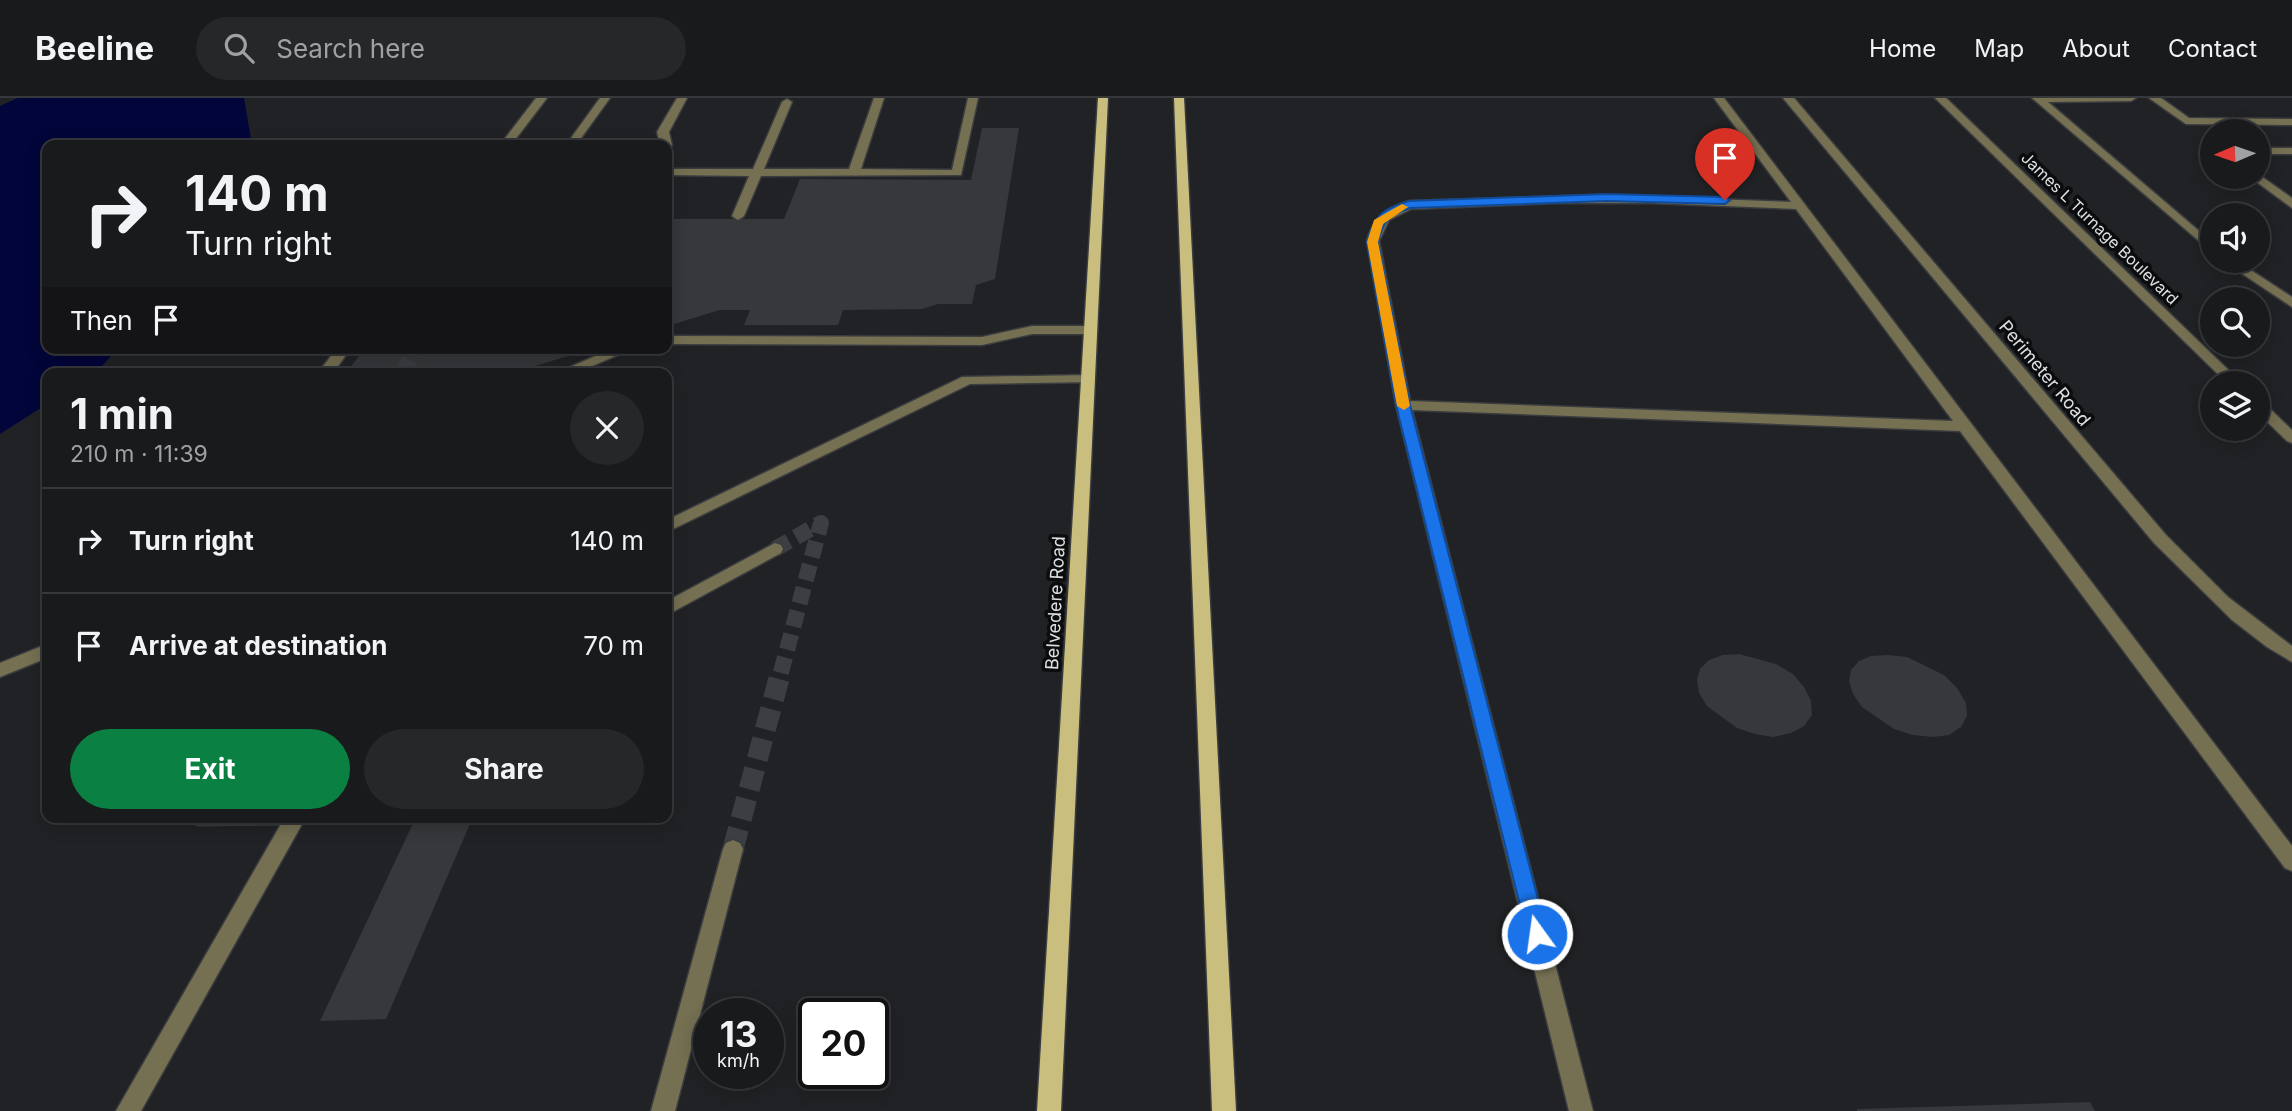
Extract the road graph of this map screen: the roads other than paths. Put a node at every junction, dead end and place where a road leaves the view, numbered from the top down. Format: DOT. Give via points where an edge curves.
graph roads {
  1 [pos="542,98"];
  2 [pos="606,98"];
  3 [pos="682,98"];
  4 [pos="879,98"];
  5 [pos="973,98"];
  6 [pos="1103,98"];
  7 [pos="1179,98"];
  8 [pos="1719,98"];
  9 [pos="1788,98"];
  10 [pos="1940,98"];
  11 [pos="2038,98"];
  12 [pos="2132,98"];
  13 [pos="2154,98"];
  14 [pos="787,102"];
  15 [pos="2292,122"];
  16 [pos="509,140"];
  17 [pos="575,140"];
  18 [pos="665,140"];
  19 [pos="2270,151"];
  20 [pos="2292,151"];
  21 [pos="672,172"];
  22 [pos="757,172"];
  23 [pos="854,172"];
  24 [pos="2270,188"];
  25 [pos="2292,204"];
  26 [pos="1798,206"];
  27 [pos="738,216"];
  28 [pos="2200,238"];
  29 [pos="2247,273"];
  30 [pos="2292,303"];
  31 [pos="1090,330"];
  32 [pos="672,340"];
  33 [pos="339,354"];
  34 [pos="612,354"];
  35 [pos="329,368"];
  36 [pos="576,368"];
  37 [pos="2223,371"];
  38 [pos="1088,379"];
  39 [pos="1403,405"];
  40 [pos="2270,417"];
  41 [pos="1962,426"];
  42 [pos="2292,438"];
  43 [pos="672,525"];
  44 [pos="775,549"];
  45 [pos="672,606"];
  46 [pos="42,653"];
  47 [pos="2292,655"];
  48 [pos="0,670"];
  49 [pos="293,823"];
  50 [pos="733,849"];
  51 [pos="2292,862"];
  52 [pos="128,1111"];
  53 [pos="663,1111"];
  54 [pos="1049,1111"];
  55 [pos="1224,1111"];
  56 [pos="1581,1111"];
  1 -- 16 [label="street"];
  2 -- 17 [label="street"];
  3 -- 18 [label="street" via="663,132"];
  4 -- 23 [label="street"];
  5 -- 23 [label="street" via="957,173"];
  6 -- 31 [label="main road, Belvedere Road"];
  7 -- 55 [label="main road"];
  8 -- 26 [label="street"];
  9 -- 47 [label="street, Perimeter Road" via="2160,539 2228,607"];
  10 -- 37 [label="street, James L Turnage Boulevard"];
  11 -- 12 [label="street"];
  11 -- 28 [label="street"];
  13 -- 15 [label="street" via="2186,121"];
  14 -- 22 [label="street"];
  19 -- 20 [label="street"];
  21 -- 22 [label="street"];
  22 -- 23 [label="street"];
  22 -- 27 [label="street"];
  24 -- 25 [label="street"];
  26 -- 39 [label="street" via="1607,198 1409,205 1391,212 1378,222 1373,242"];
  26 -- 41 [label="street"];
  29 -- 30 [label="street"];
  31 -- 32 [label="street" via="1032,330 982,341"];
  31 -- 38 [label="main road, Belvedere Road"];
  33 -- 35 [label="street"];
  34 -- 36 [label="street"];
  38 -- 43 [label="street" via="967,380"];
  38 -- 54 [label="main road, Belvedere Road"];
  39 -- 41 [label="street"];
  39 -- 56 [label="street"];
  40 -- 42 [label="street"];
  41 -- 51 [label="street"];
  44 -- 45 [label="street"];
  46 -- 48 [label="street"];
  49 -- 52 [label="street"];
  50 -- 53 [label="street"];
}
